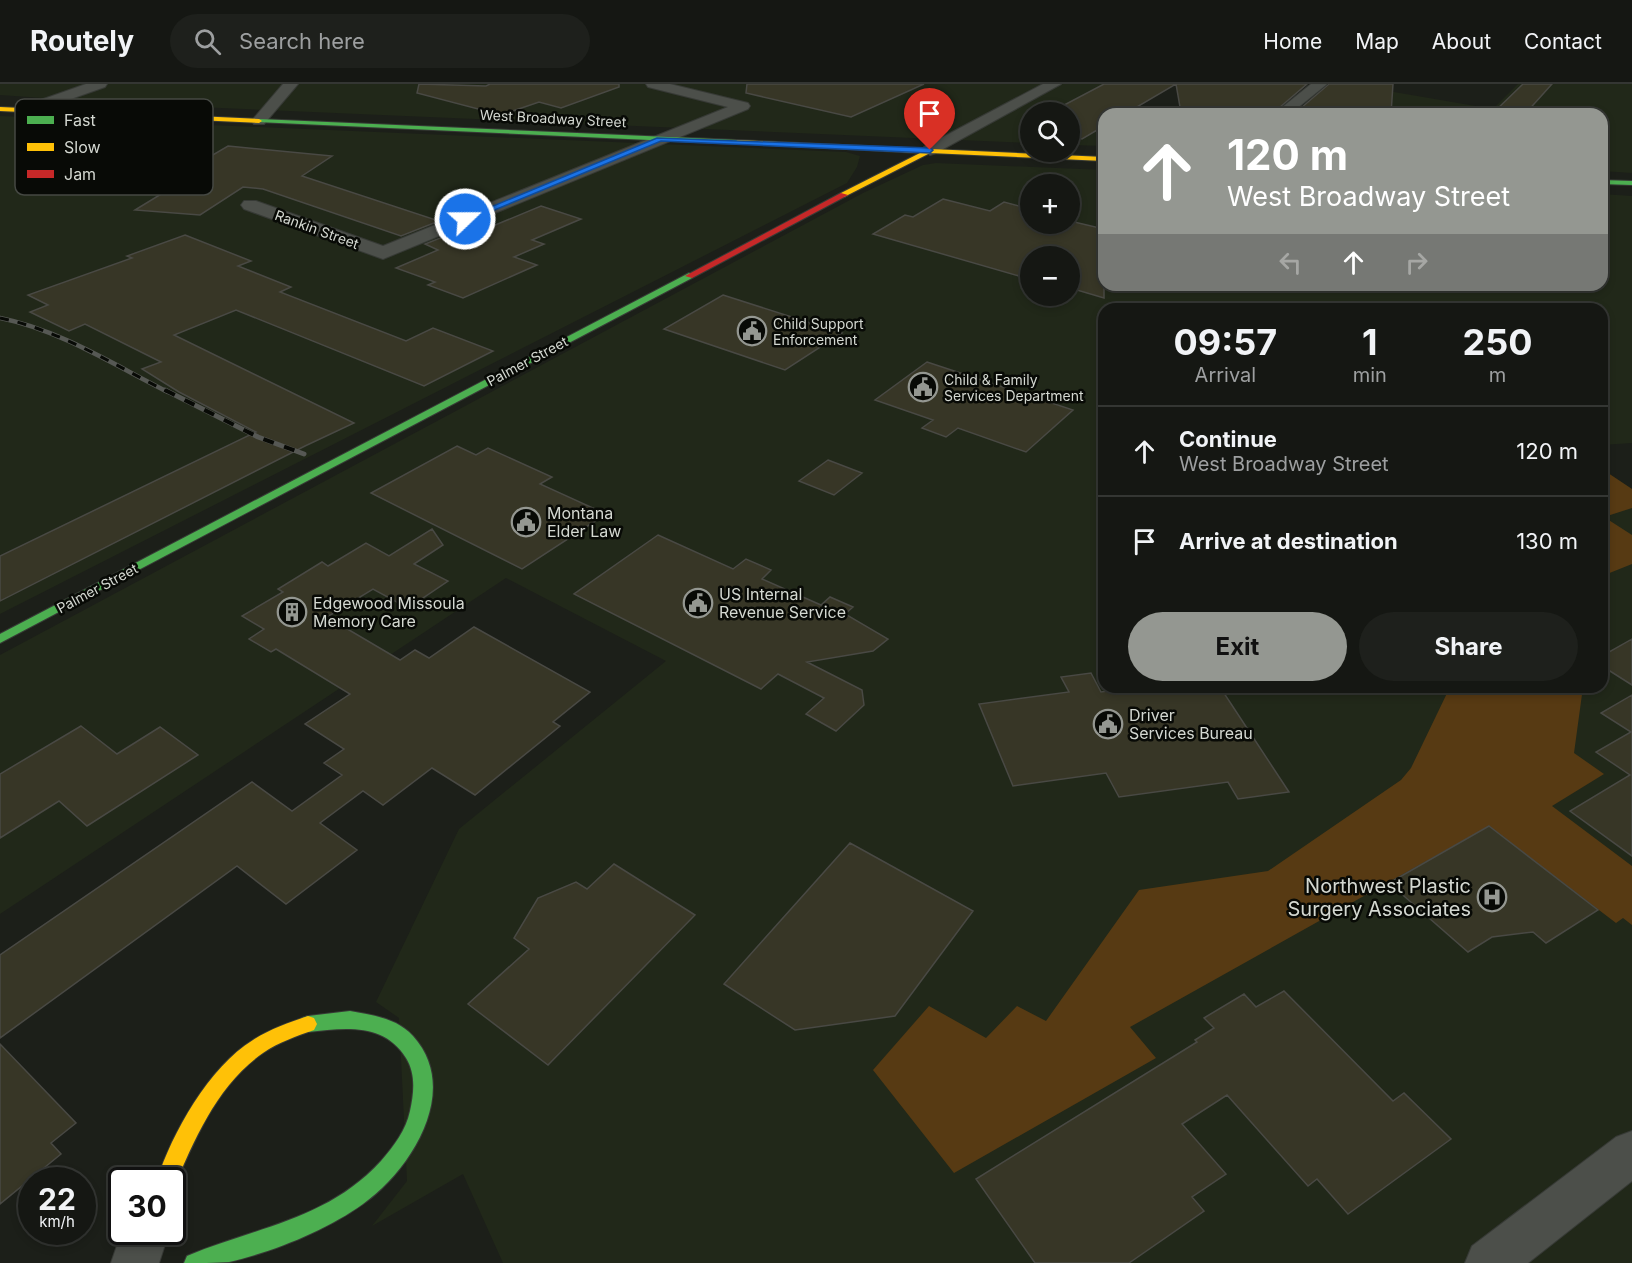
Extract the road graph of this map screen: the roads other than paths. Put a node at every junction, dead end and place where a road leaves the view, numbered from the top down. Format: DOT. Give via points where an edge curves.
graph roads {
  1 [pos="100,84"];
  2 [pos="291,84"];
  3 [pos="653,84"];
  4 [pos="1320,84"];
  5 [pos="1024,86"];
  6 [pos="1049,87"];
  7 [pos="57,99"];
  8 [pos="1289,108"];
  9 [pos="0,109"];
  10 [pos="15,110"];
  11 [pos="213,119"];
  12 [pos="259,121"];
  13 [pos="660,139"];
  14 [pos="930,150"];
  15 [pos="1098,159"];
  16 [pos="1608,182"];
  17 [pos="1632,183"];
  18 [pos="250,205"];
  19 [pos="0,639"];
  20 [pos="1632,1153"];
  21 [pos="173,1167"];
  22 [pos="141,1245"];
  23 [pos="135,1263"];
  24 [pos="194,1263"];
  25 [pos="1489,1263"];
  1 -- 7 [label="street"];
  2 -- 12 [label="street"];
  3 -- 13 [label="street" via="743,106"];
  4 -- 8 [label="street"];
  5 -- 6 [label="street"];
  6 -- 14 [label="street, Palmer Street"];
  9 -- 10 [label="main road, West Broadway Street"];
  11 -- 12 [label="main road, West Broadway Street"];
  12 -- 13 [label="main road, West Broadway Street"];
  13 -- 14 [label="main road, West Broadway Street"];
  13 -- 18 [label="street, Rankin Street" via="383,253"];
  14 -- 15 [label="main road, West Broadway Street"];
  14 -- 19 [label="main road, Palmer Street"];
  16 -- 17 [label="main road"];
  20 -- 25 [label="street"];
  21 -- 24 [label="main road" via="204,1102 222,1079 266,1042 314,1023 355,1017 400,1033 420,1060 425,1101 415,1130 380,1178 330,1212"];
  22 -- 23 [label="street"];
}
